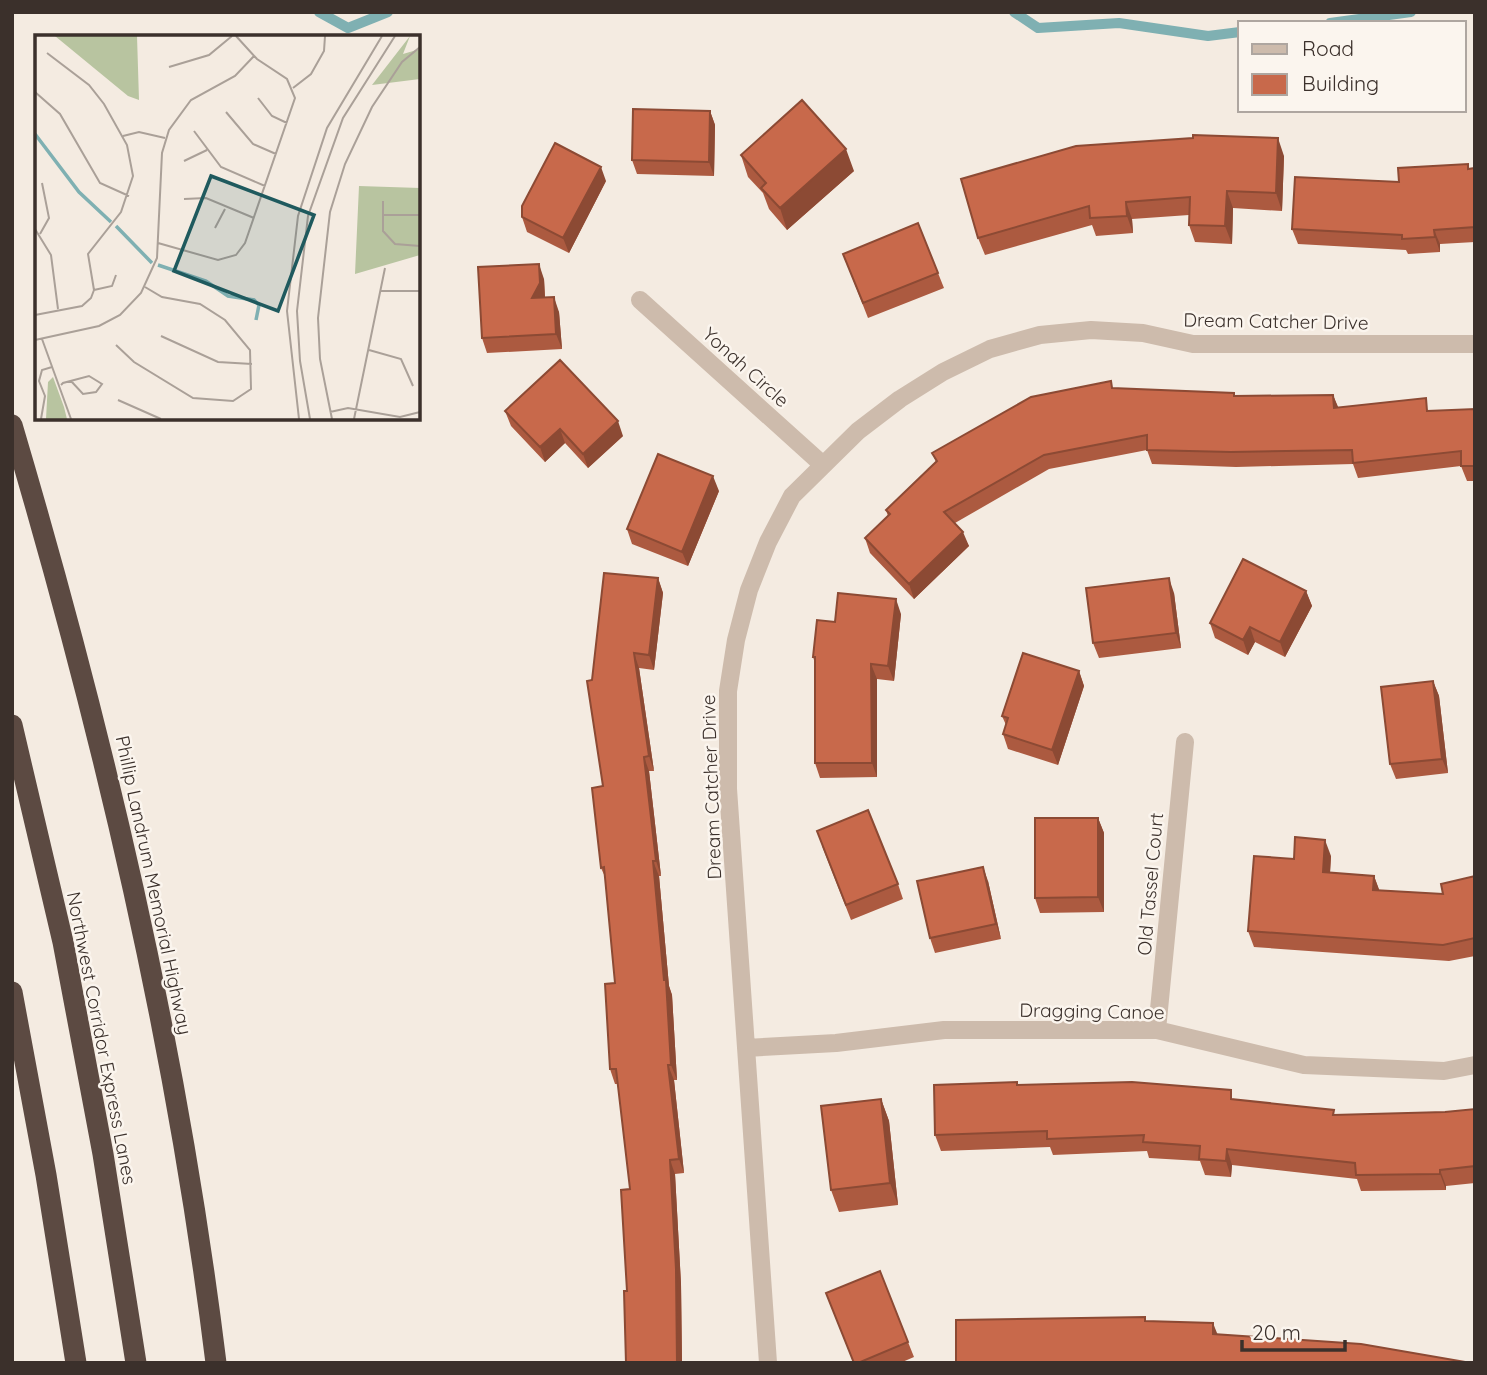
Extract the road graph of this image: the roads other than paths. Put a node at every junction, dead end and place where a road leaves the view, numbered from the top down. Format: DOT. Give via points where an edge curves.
graph roads {
  1 [pos="640,300"];
  2 [pos="1475,344"];
  3 [pos="12,425"];
  4 [pos="823,465"];
  5 [pos="12,725"];
  6 [pos="1185,743"];
  7 [pos="12,992"];
  8 [pos="1157,1030"];
  9 [pos="746,1048"];
  10 [pos="1475,1066"];
  11 [pos="76,1363"];
  12 [pos="136,1363"];
  13 [pos="216,1363"];
  14 [pos="768,1363"];
  1 -- 4 [label="street, Yonah Circle"];
  2 -- 4 [label="street, Dream Catcher Drive" via="1193,344 1143,332 1091,330 1040,335 990,349 943,372 858,431"];
  3 -- 13 [label="highway, Phillip Landrum Memorial Highway" via="108,772 163,1032"];
  4 -- 9 [label="street, Dream Catcher Drive" via="792,496 768,542 749,590 728,691 729,789"];
  5 -- 12 [label="highway, Northwest Corridor Express Lanes" via="63,942"];
  6 -- 8 [label="street, Old Tassel Court"];
  7 -- 11 [label="highway"];
  8 -- 9 [label="street, Dragging Canoe" via="944,1030"];
  8 -- 10 [label="street, Dragging Canoe" via="1304,1065 1444,1071"];
  9 -- 14 [label="street, Dream Catcher Drive"];
}
